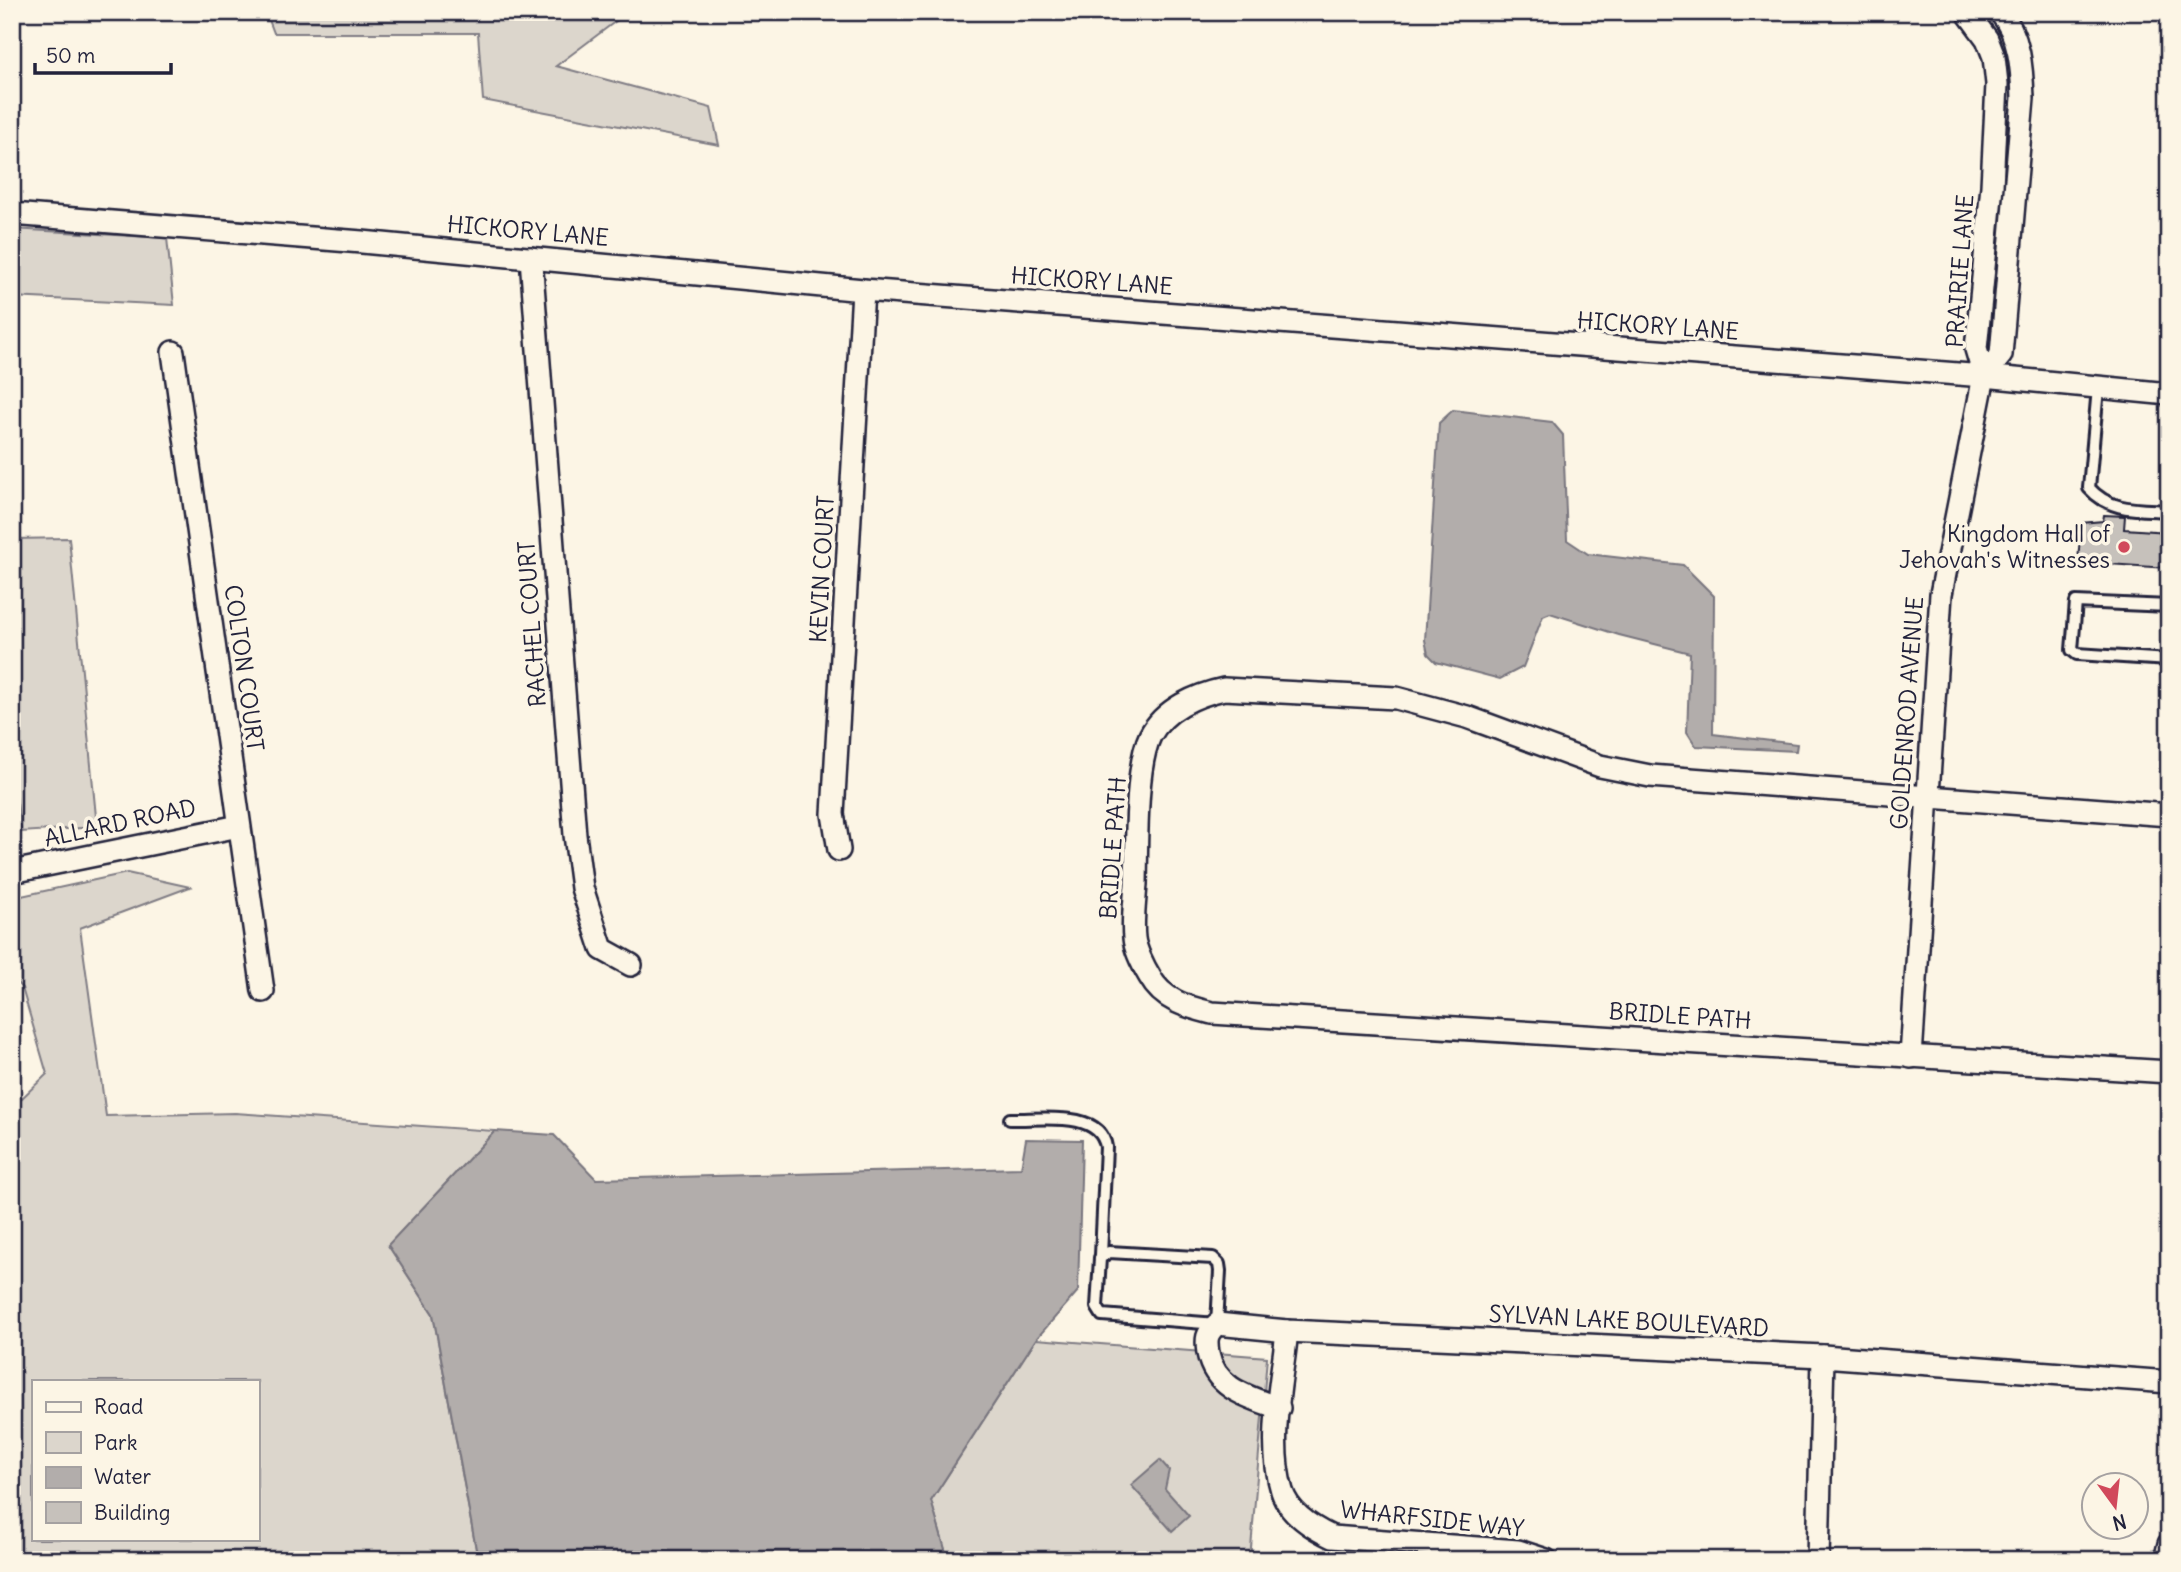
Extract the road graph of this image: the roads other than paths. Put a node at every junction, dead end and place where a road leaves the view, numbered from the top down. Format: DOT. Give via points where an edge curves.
graph roads {
  1 [pos="1967,12"];
  2 [pos="2000,12"];
  3 [pos="2018,52"];
  4 [pos="1994,57"];
  5 [pos="1992,186"];
  6 [pos="2015,189"];
  7 [pos="12,214"];
  8 [pos="531,258"];
  9 [pos="863,290"];
  10 [pos="173,352"];
  11 [pos="1984,376"];
  12 [pos="2098,388"];
  13 [pos="2169,394"];
  14 [pos="2169,511"];
  15 [pos="2169,606"];
  16 [pos="2169,660"];
  17 [pos="1927,797"];
  18 [pos="2169,815"];
  19 [pos="239,826"];
  20 [pos="839,850"];
  21 [pos="12,872"];
  22 [pos="631,965"];
  23 [pos="263,991"];
  24 [pos="1910,1057"];
  25 [pos="2169,1072"];
  26 [pos="1010,1119"];
  27 [pos="1101,1255"];
  28 [pos="1217,1324"];
  29 [pos="1287,1331"];
  30 [pos="1823,1356"];
  31 [pos="2169,1382"];
  32 [pos="1279,1408"];
  33 [pos="2169,1544"];
  34 [pos="1546,1560"];
  35 [pos="1818,1560"];
  36 [pos="2165,1560"];
  1 -- 4 [label="street, PRAIRIE LANE"];
  2 -- 3 [label="street, PRAIRIE LANE"];
  3 -- 4 [label="street"];
  3 -- 6 [label="street, PRAIRIE LANE" via="2023,98"];
  4 -- 5 [label="street, PRAIRIE LANE"];
  5 -- 6 [label="street, PRAIRIE LANE"];
  5 -- 11 [label="street, PRAIRIE LANE" via="1976,349"];
  6 -- 11 [label="street, PRAIRIE LANE" via="2001,355"];
  7 -- 8 [label="street, HICKORY LANE"];
  8 -- 9 [label="street, HICKORY LANE"];
  8 -- 22 [label="street, RACHEL COURT" via="582,888 602,949"];
  9 -- 11 [label="street, HICKORY LANE"];
  9 -- 20 [label="street, KEVIN COURT" via="833,814"];
  10 -- 19 [label="street, COLTON COURT"];
  11 -- 12 [label="street, HICKORY LANE"];
  11 -- 17 [label="street, GOLDENROD AVENUE" via="1941,594"];
  12 -- 13 [label="street, HICKORY LANE"];
  12 -- 14 [label="lane" via="2090,488 2114,507"];
  15 -- 16 [label="lane" via="2076,601 2072,650"];
  17 -- 18 [label="street, BRIDLE PATH"];
  17 -- 24 [label="street, GOLDENROD AVENUE"];
  17 -- 24 [label="street, BRIDLE PATH" via="1650,776 1600,766 1467,717 1396,698 1224,689 1202,694 1164,718 1150,737 1139,794 1134,939 1150,978 1163,994 1183,1006 1212,1013"];
  19 -- 21 [label="street, ALLARD ROAD"];
  19 -- 23 [label="street, COLTON COURT"];
  24 -- 25 [label="street, BRIDLE PATH"];
  26 -- 27 [label="lane" via="1077,1121 1100,1132 1106,1147"];
  27 -- 28 [label="lane" via="1097,1307 1102,1315"];
  27 -- 28 [label="lane" via="1213,1258 1220,1271"];
  28 -- 29 [label="street, SYLVAN LAKE BOULEVARD"];
  28 -- 32 [label="street" via="1206,1339 1213,1372 1232,1391"];
  29 -- 30 [label="street, SYLVAN LAKE BOULEVARD"];
  29 -- 32 [label="street, WHARFSIDE WAY"];
  30 -- 31 [label="street, SYLVAN LAKE BOULEVARD"];
  30 -- 35 [label="street"];
  32 -- 34 [label="street, WHARFSIDE WAY" via="1277,1455 1282,1494 1307,1524 1332,1537 1518,1551"];
  33 -- 36 [label="street"];
}
